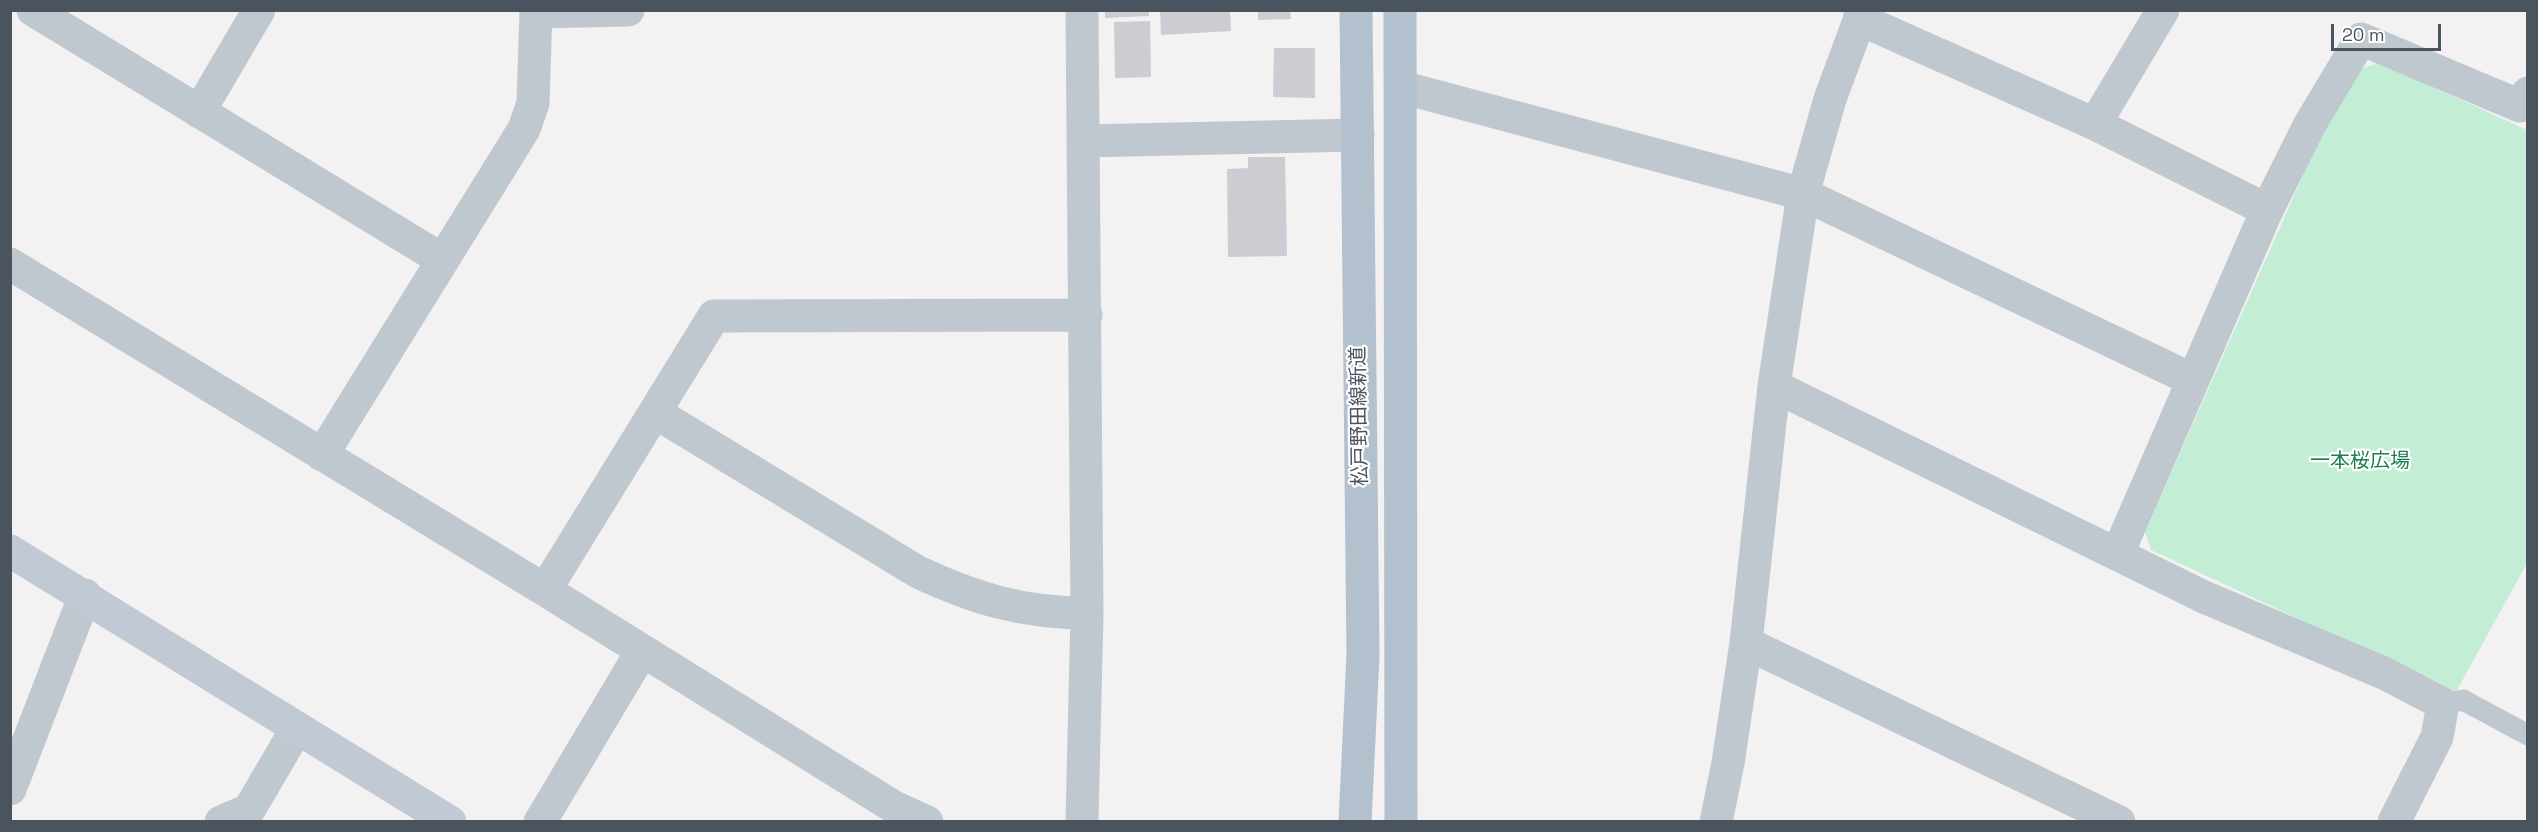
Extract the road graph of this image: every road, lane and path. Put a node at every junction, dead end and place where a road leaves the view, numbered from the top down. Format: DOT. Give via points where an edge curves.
graph roads {
  1 [pos="33,10"];
  2 [pos="259,10"];
  3 [pos="628,10"];
  4 [pos="1082,10"];
  5 [pos="1356,10"];
  6 [pos="1400,10"];
  7 [pos="2163,10"];
  8 [pos="536,11"];
  9 [pos="1861,15"];
  10 [pos="1401,87"];
  11 [pos="2528,93"];
  12 [pos="199,112"];
  13 [pos="2095,124"];
  14 [pos="1358,135"];
  15 [pos="1084,141"];
  16 [pos="1803,194"];
  17 [pos="2267,210"];
  18 [pos="441,259"];
  19 [pos="10,264"];
  20 [pos="1086,315"];
  21 [pos="2193,380"];
  22 [pos="1774,386"];
  23 [pos="656,413"];
  24 [pos="322,455"];
  25 [pos="10,550"];
  26 [pos="2118,553"];
  27 [pos="545,590"];
  28 [pos="85,595"];
  29 [pos="1087,613"];
  30 [pos="1746,643"];
  31 [pos="642,651"];
  32 [pos="2443,704"];
  33 [pos="297,728"];
  34 [pos="2528,735"];
  35 [pos="10,789"];
  36 [pos="221,822"];
  37 [pos="450,822"];
  38 [pos="540,822"];
  39 [pos="927,822"];
  40 [pos="1082,822"];
  41 [pos="1355,822"];
  42 [pos="1401,822"];
  43 [pos="1716,822"];
  44 [pos="2119,822"];
  45 [pos="2394,822"];
  1 -- 12 [label="street"];
  2 -- 12 [label="street"];
  3 -- 8 [label="street"];
  4 -- 15 [label="street"];
  5 -- 14 [label="main road, 松戸野田線新道"];
  6 -- 10 [label="main road, 松戸野田線新道"];
  7 -- 13 [label="street"];
  8 -- 18 [label="street" via="533,103 524,129"];
  9 -- 13 [label="street"];
  9 -- 16 [label="street" via="1830,99"];
  10 -- 16 [label="street"];
  10 -- 42 [label="main road, 松戸野田線新道"];
  11 -- 17 [label="street" via="2520,106 2361,39 2310,124"];
  12 -- 18 [label="street"];
  13 -- 17 [label="street"];
  14 -- 15 [label="street"];
  14 -- 41 [label="main road, 松戸野田線新道" via="1363,655"];
  15 -- 20 [label="street"];
  16 -- 21 [label="street"];
  16 -- 22 [label="street"];
  17 -- 21 [label="street"];
  18 -- 24 [label="street"];
  19 -- 24 [label="street"];
  20 -- 23 [label="street" via="714,316"];
  20 -- 29 [label="street"];
  21 -- 26 [label="street"];
  22 -- 26 [label="street"];
  22 -- 30 [label="street"];
  23 -- 27 [label="street"];
  23 -- 29 [label="street" via="918,572 985,600 1049,613"];
  24 -- 27 [label="street"];
  25 -- 28 [label="street"];
  26 -- 32 [label="street" via="2204,597 2376,670"];
  27 -- 31 [label="street"];
  28 -- 33 [label="street"];
  28 -- 35 [label="street"];
  29 -- 40 [label="street"];
  30 -- 43 [label="street"];
  30 -- 44 [label="street"];
  31 -- 38 [label="street"];
  31 -- 39 [label="street" via="894,807"];
  32 -- 34 [label="lane" via="2463,700"];
  32 -- 45 [label="street" via="2437,737"];
  33 -- 36 [label="street" via="249,810"];
  33 -- 37 [label="street"];
}
